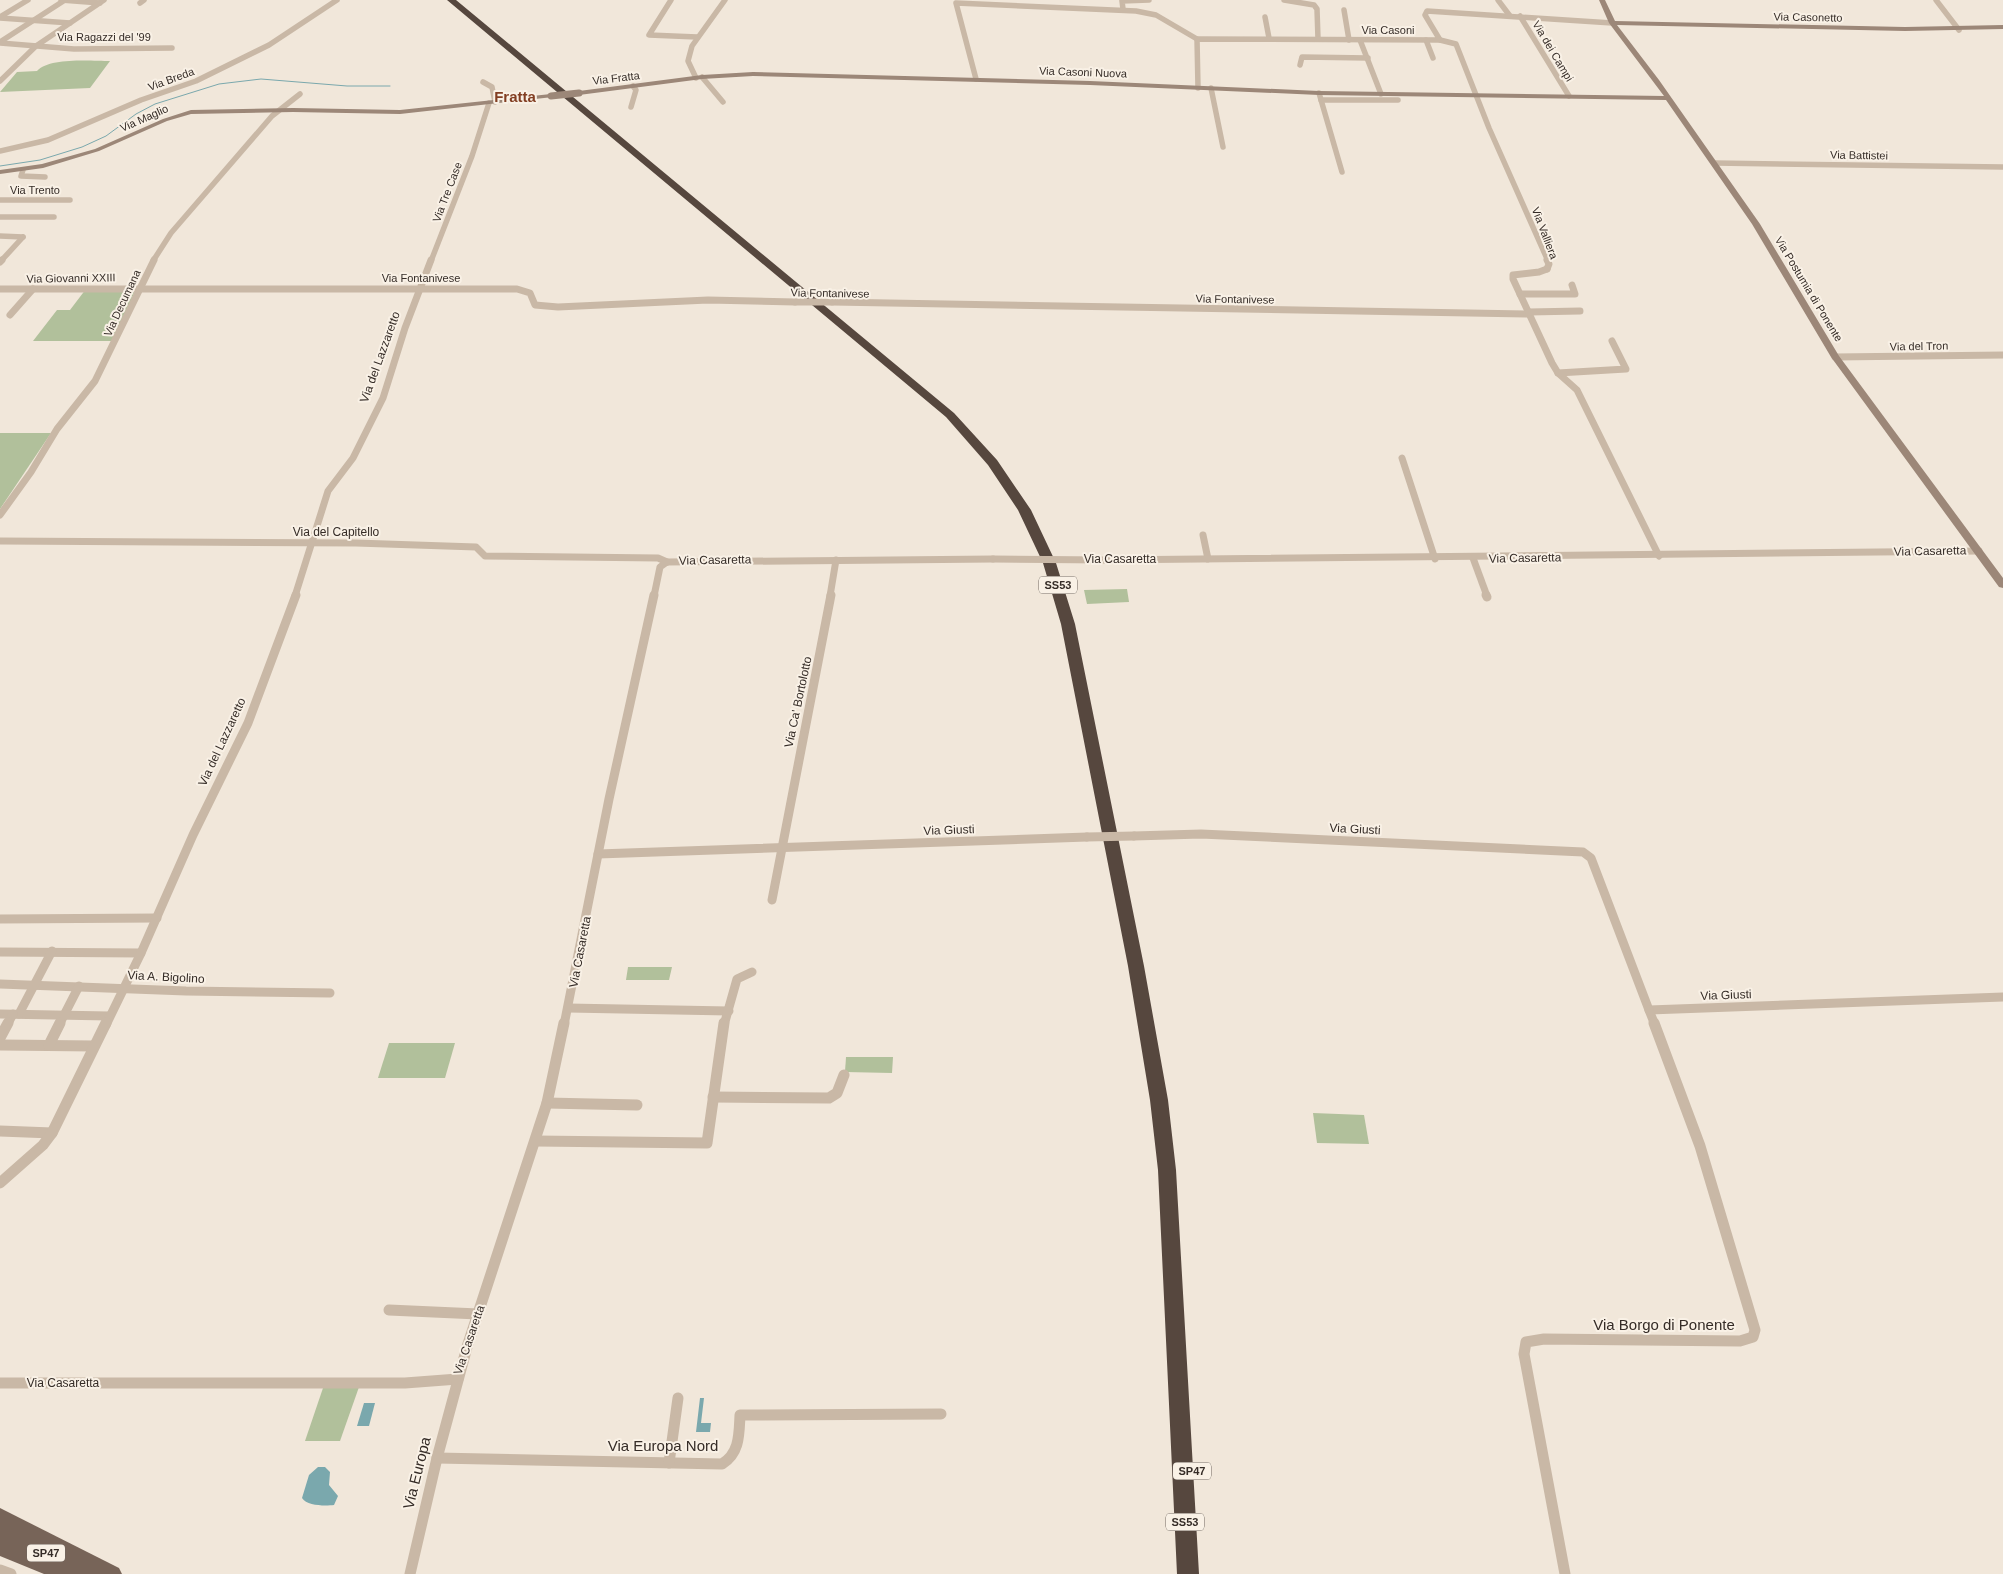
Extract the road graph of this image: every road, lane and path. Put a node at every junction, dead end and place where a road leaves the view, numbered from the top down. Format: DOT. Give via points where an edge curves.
graph roads {
  1 [pos="28,0"];
  2 [pos="58,0"];
  3 [pos="65,0"];
  4 [pos="337,0"];
  5 [pos="451,0"];
  6 [pos="671,0"];
  7 [pos="725,0"];
  8 [pos="1149,0"];
  9 [pos="1284,0"];
  10 [pos="1498,0"];
  11 [pos="1602,0"];
  12 [pos="1936,0"];
  13 [pos="102,1"];
  14 [pos="1123,9"];
  15 [pos="1344,10"];
  16 [pos="1510,16"];
  17 [pos="1520,16"];
  18 [pos="1265,17"];
  19 [pos="0,18"];
  20 [pos="33,21"];
  21 [pos="70,23"];
  22 [pos="1612,23"];
  23 [pos="2003,27"];
  24 [pos="1959,30"];
  25 [pos="697,37"];
  26 [pos="1269,38"];
  27 [pos="1197,39"];
  28 [pos="1318,39"];
  29 [pos="1349,40"];
  30 [pos="1426,40"];
  31 [pos="1440,40"];
  32 [pos="0,43"];
  33 [pos="1361,43"];
  34 [pos="1314,45"];
  35 [pos="36,46"];
  36 [pos="172,48"];
  37 [pos="1368,58"];
  38 [pos="1433,58"];
  39 [pos="1300,64"];
  40 [pos="699,78"];
  41 [pos="956,79"];
  42 [pos="976,79"];
  43 [pos="0,81"];
  44 [pos="482,82"];
  45 [pos="633,86"];
  46 [pos="1198,88"];
  47 [pos="1210,88"];
  48 [pos="300,94"];
  49 [pos="1381,94"];
  50 [pos="1320,96"];
  51 [pos="1474,96"];
  52 [pos="1569,96"];
  53 [pos="1668,98"];
  54 [pos="1398,100"];
  55 [pos="723,102"];
  56 [pos="492,103"];
  57 [pos="630,107"];
  58 [pos="279,110"];
  59 [pos="1223,147"];
  60 [pos="0,151"];
  61 [pos="1714,163"];
  62 [pos="2003,167"];
  63 [pos="23,170"];
  64 [pos="0,172"];
  65 [pos="1342,172"];
  66 [pos="45,177"];
  67 [pos="0,200"];
  68 [pos="70,200"];
  69 [pos="0,217"];
  70 [pos="54,217"];
  71 [pos="0,236"];
  72 [pos="23,237"];
  73 [pos="0,251"];
  74 [pos="10,251"];
  75 [pos="0,262"];
  76 [pos="1572,285"];
  77 [pos="141,288"];
  78 [pos="421,288"];
  79 [pos="0,289"];
  80 [pos="33,289"];
  81 [pos="1520,294"];
  82 [pos="1580,312"];
  83 [pos="1530,313"];
  84 [pos="10,316"];
  85 [pos="1612,341"];
  86 [pos="2003,355"];
  87 [pos="1835,357"];
  88 [pos="1558,373"];
  89 [pos="1402,458"];
  90 [pos="0,515"];
  91 [pos="1203,535"];
  92 [pos="0,541"];
  93 [pos="314,542"];
  94 [pos="1978,551"];
  95 [pos="1659,556"];
  96 [pos="1473,558"];
  97 [pos="1208,559"];
  98 [pos="1435,559"];
  99 [pos="836,560"];
  100 [pos="668,562"];
  101 [pos="2003,585"];
  102 [pos="1488,597"];
  103 [pos="780,848"];
  104 [pos="598,854"];
  105 [pos="772,900"];
  106 [pos="157,918"];
  107 [pos="0,919"];
  108 [pos="52,951"];
  109 [pos="0,952"];
  110 [pos="141,953"];
  111 [pos="752,972"];
  112 [pos="1,986"];
  113 [pos="34,986"];
  114 [pos="79,986"];
  115 [pos="122,987"];
  116 [pos="330,993"];
  117 [pos="2003,997"];
  118 [pos="568,1008"];
  119 [pos="1649,1010"];
  120 [pos="729,1011"];
  121 [pos="0,1014"];
  122 [pos="16,1014"];
  123 [pos="65,1015"];
  124 [pos="108,1016"];
  125 [pos="0,1038"];
  126 [pos="0,1045"];
  127 [pos="49,1045"];
  128 [pos="94,1046"];
  129 [pos="844,1076"];
  130 [pos="713,1097"];
  131 [pos="547,1103"];
  132 [pos="637,1105"];
  133 [pos="0,1131"];
  134 [pos="52,1133"];
  135 [pos="536,1141"];
  136 [pos="0,1183"];
  137 [pos="390,1310"];
  138 [pos="478,1314"];
  139 [pos="1178,1370"];
  140 [pos="458,1379"];
  141 [pos="0,1383"];
  142 [pos="678,1398"];
  143 [pos="941,1414"];
  144 [pos="437,1458"];
  145 [pos="669,1463"];
  146 [pos="1182,1469"];
  147 [pos="0,1516"];
  148 [pos="0,1532"];
  149 [pos="0,1547"];
  150 [pos="66,1574"];
  151 [pos="92,1574"];
  152 [pos="113,1574"];
  153 [pos="410,1574"];
  154 [pos="1179,1574"];
  155 [pos="1188,1574"];
  156 [pos="1198,1574"];
  157 [pos="1566,1574"];
  1 -- 19 [label="street"];
  2 -- 3 [label="street"];
  3 -- 13 [label="street"];
  3 -- 20 [label="street"];
  4 -- 60 [label="street, Via Breda" via="269,45 196,81 141,100 48,140"];
  5 -- 139 [label="highway, SS53" via="950,415 1005,477 1034,525 1052,565 1068,624 1149,1035 1167,1170"];
  6 -- 25 [label="street" via="649,35"];
  7 -- 25 [label="street"];
  8 -- 14 [label="street" via="1122,1"];
  9 -- 28 [label="street" via="1314,5 1318,9"];
  10 -- 16 [label="street"];
  11 -- 22 [label="main road, Via Postumia di Ponente"];
  12 -- 24 [label="street"];
  13 -- 21 [label="street"];
  14 -- 27 [label="street" via="1156,15"];
  14 -- 42 [label="street" via="956,3"];
  15 -- 29 [label="street, Via Casoni"];
  16 -- 17 [label="street"];
  16 -- 31 [label="street, Via Casoni" via="1427,11 1425,15"];
  17 -- 22 [label="street"];
  17 -- 52 [label="street, Via dei Campi"];
  18 -- 26 [label="street"];
  19 -- 20 [label="street"];
  20 -- 21 [label="street"];
  20 -- 32 [label="street"];
  21 -- 35 [label="street"];
  22 -- 24 [label="main road, Via Casonetto"];
  22 -- 53 [label="main road, Via Postumia di Ponente"];
  23 -- 24 [label="main road, Via Casonetto"];
  25 -- 40 [label="street" via="688,61"];
  26 -- 27 [label="street, Via Casoni"];
  26 -- 28 [label="street, Via Casoni"];
  27 -- 46 [label="street"];
  28 -- 29 [label="street, Via Casoni"];
  29 -- 33 [label="street, Via Casoni"];
  30 -- 31 [label="street, Via Casoni"];
  30 -- 33 [label="street, Via Casoni"];
  30 -- 38 [label="street, Via Casoni"];
  31 -- 51 [label="street, Via Valliera" via="1456,44"];
  32 -- 35 [label="street, Via Ragazzi del '99"];
  33 -- 34 [label="street"];
  33 -- 37 [label="street"];
  35 -- 36 [label="street, Via Ragazzi del '99"];
  35 -- 43 [label="street"];
  37 -- 39 [label="street" via="1302,57"];
  37 -- 49 [label="street"];
  40 -- 41 [label="main road, Via Fratta" via="753,74"];
  40 -- 45 [label="main road, Via Fratta"];
  40 -- 55 [label="street"];
  41 -- 42 [label="main road, Via Casoni Nuova"];
  42 -- 46 [label="main road, Via Casoni Nuova"];
  44 -- 56 [label="street" via="492,87"];
  45 -- 56 [label="main road, Via Fratta, bridge"];
  45 -- 57 [label="street" via="636,90"];
  46 -- 47 [label="main road, Via Casoni Nuova"];
  47 -- 50 [label="main road, Via Casoni Nuova"];
  47 -- 59 [label="street"];
  48 -- 58 [label="street, Via Decumana"];
  49 -- 50 [label="main road, Via Casoni Nuova"];
  49 -- 51 [label="main road, Via Casoni Nuova"];
  50 -- 54 [label="street"];
  50 -- 65 [label="street"];
  51 -- 52 [label="main road, Via Casoni Nuova"];
  51 -- 81 [label="street, Via Valliera" via="1547,269 1514,275"];
  52 -- 53 [label="main road, Via Casoni Nuova"];
  53 -- 61 [label="main road, Via Postumia di Ponente"];
  56 -- 58 [label="main road, Via Fratta" via="400,112"];
  56 -- 78 [label="street, Via Tre Case"];
  58 -- 63 [label="main road, Via Maglio" via="199,111 180,115 97,150"];
  58 -- 77 [label="street, Via Decumana" via="171,233"];
  61 -- 62 [label="street, Via Battistei"];
  61 -- 87 [label="main road, Via Postumia di Ponente" via="1756,224"];
  63 -- 64 [label="main road, Via Maglio"];
  63 -- 66 [label="street, Via Maglio" via="20,176"];
  67 -- 68 [label="street, Via Trento"];
  69 -- 70 [label="street"];
  71 -- 72 [label="street"];
  72 -- 74 [label="street"];
  73 -- 74 [label="street"];
  74 -- 75 [label="street"];
  76 -- 81 [label="street" via="1575,294"];
  77 -- 78 [label="street, Via Fontanivese"];
  77 -- 80 [label="street, Via Giovanni XXIII"];
  77 -- 90 [label="street, Via Decumana" via="95,381 57,429 32,472"];
  78 -- 83 [label="street, Via Fontanivese, bridge" via="528,290 533,294 535,305 550,307 708,300"];
  78 -- 93 [label="street, Via del Lazzaretto" via="382,398 353,458 328,491"];
  79 -- 80 [label="street, Via Giovanni XXIII"];
  80 -- 84 [label="street"];
  81 -- 83 [label="street"];
  82 -- 83 [label="street, Via Fontanivese"];
  83 -- 88 [label="street" via="1532,324"];
  85 -- 88 [label="street" via="1626,369"];
  86 -- 87 [label="street, Via del Tron"];
  87 -- 94 [label="main road, Via Postumia di Ponente"];
  88 -- 95 [label="street" via="1577,390"];
  89 -- 98 [label="street"];
  91 -- 97 [label="street"];
  92 -- 93 [label="street, Via del Capitello"];
  93 -- 100 [label="street, Via del Capitello" via="454,545 476,547 485,556 658,558"];
  93 -- 106 [label="street, Via del Lazzaretto" via="248,723"];
  94 -- 95 [label="street, Via Casaretta"];
  94 -- 101 [label="main road, Via Postumia di Ponente"];
  95 -- 96 [label="street, Via Casaretta"];
  96 -- 98 [label="street, Via Casaretta"];
  96 -- 102 [label="street"];
  97 -- 98 [label="street, Via Casaretta"];
  97 -- 99 [label="street, Via Casaretta, bridge"];
  99 -- 100 [label="street, Via Casaretta"];
  99 -- 103 [label="street, Via Ca' Bortolotto" via="817,673"];
  100 -- 104 [label="street, Via Casaretta" via="660,567"];
  103 -- 104 [label="street, Via Giusti"];
  103 -- 105 [label="street, Via Ca' Bortolotto"];
  103 -- 119 [label="street, Via Giusti, bridge" via="1201,834 1582,852 1591,858"];
  104 -- 118 [label="street, Via Casaretta"];
  106 -- 107 [label="street"];
  106 -- 110 [label="street, Via del Lazzaretto"];
  108 -- 109 [label="street"];
  108 -- 110 [label="street"];
  108 -- 113 [label="street"];
  110 -- 115 [label="street, Via del Lazzaretto"];
  111 -- 120 [label="street" via="737,979"];
  112 -- 113 [label="street, Via A. Bigolino"];
  113 -- 114 [label="street, Via A. Bigolino"];
  113 -- 122 [label="street"];
  114 -- 115 [label="street, Via A. Bigolino"];
  114 -- 123 [label="street"];
  115 -- 116 [label="street, Via A. Bigolino"];
  115 -- 124 [label="street, Via del Lazzaretto"];
  117 -- 119 [label="street, Via Giusti"];
  118 -- 120 [label="street"];
  118 -- 131 [label="street, Via Casaretta"];
  119 -- 157 [label="street, Via Borgo di Ponente" via="1700,1146 1755,1330 1753,1337 1740,1341 1544,1339 1526,1342 1524,1354"];
  120 -- 130 [label="street" via="722,1031"];
  121 -- 122 [label="street"];
  122 -- 123 [label="street"];
  122 -- 125 [label="street"];
  123 -- 124 [label="street"];
  123 -- 127 [label="street"];
  124 -- 128 [label="street, Via del Lazzaretto"];
  126 -- 127 [label="street"];
  127 -- 128 [label="street"];
  128 -- 134 [label="street, Via del Lazzaretto"];
  129 -- 130 [label="street" via="836,1093 829,1098"];
  130 -- 135 [label="street" via="707,1143"];
  131 -- 132 [label="street"];
  131 -- 135 [label="street, Via Casaretta"];
  133 -- 134 [label="street"];
  134 -- 136 [label="street, Via del Lazzaretto"];
  135 -- 138 [label="street, Via Casaretta"];
  137 -- 138 [label="street"];
  138 -- 140 [label="street, Via Casaretta"];
  139 -- 146 [label="highway, SS53"];
  139 -- 156 [label="highway, SP47" via="1191,1458"];
  140 -- 141 [label="street, Via Casaretta" via="405,1383"];
  140 -- 144 [label="street, Via Europa"];
  142 -- 145 [label="street"];
  143 -- 145 [label="street, Via Europa Nord" via="740,1415 736,1452 731,1460 722,1464"];
  144 -- 145 [label="street, Via Europa Nord"];
  144 -- 153 [label="street, Via Europa"];
  146 -- 154 [label="highway, SP47"];
  146 -- 155 [label="highway, SS53"];
  147 -- 152 [label="main road"];
  148 -- 151 [label="main road, SP47"];
  149 -- 150 [label="main road"];
}
